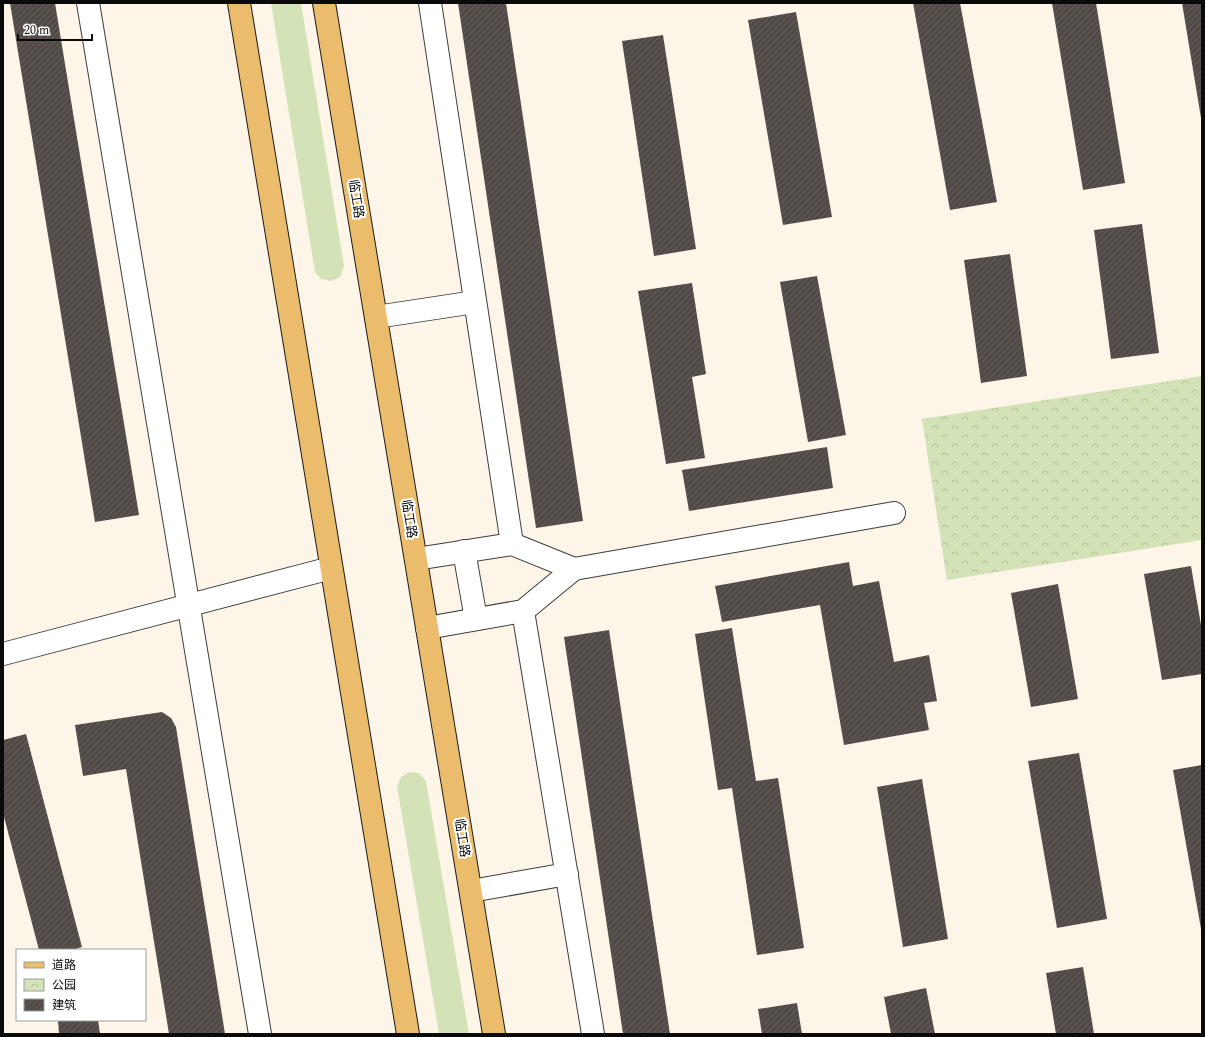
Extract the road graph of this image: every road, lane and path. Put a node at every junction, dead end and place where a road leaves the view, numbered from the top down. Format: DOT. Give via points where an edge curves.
graph roads {
  1 [pos="88,3"];
  2 [pos="239,3"];
  3 [pos="324,3"];
  4 [pos="430,3"];
  5 [pos="475,302"];
  6 [pos="376,317"];
  7 [pos="894,514"];
  8 [pos="512,544"];
  9 [pos="464,551"];
  10 [pos="416,559"];
  11 [pos="331,568"];
  12 [pos="574,569"];
  13 [pos="188,606"];
  14 [pos="523,611"];
  15 [pos="476,619"];
  16 [pos="427,628"];
  17 [pos="3,654"];
  18 [pos="567,874"];
  19 [pos="471,892"];
  20 [pos="260,1034"];
  21 [pos="408,1034"];
  22 [pos="494,1034"];
  23 [pos="593,1034"];
  1 -- 13 [label="street"];
  2 -- 11 [label="main road"];
  3 -- 6 [label="main road, 临工路"];
  4 -- 5 [label="street"];
  5 -- 6 [label="street"];
  5 -- 8 [label="street"];
  6 -- 10 [label="main road, 临工路"];
  7 -- 12 [label="street"];
  8 -- 9 [label="street"];
  8 -- 12 [label="street"];
  9 -- 10 [label="street"];
  9 -- 15 [label="street"];
  10 -- 16 [label="main road, 临工路"];
  11 -- 13 [label="street"];
  11 -- 21 [label="main road"];
  12 -- 14 [label="street"];
  13 -- 17 [label="street"];
  13 -- 20 [label="street"];
  14 -- 15 [label="street"];
  14 -- 18 [label="street"];
  15 -- 16 [label="street"];
  16 -- 19 [label="main road, 临工路"];
  18 -- 19 [label="street"];
  18 -- 23 [label="street"];
  19 -- 22 [label="main road, 临工路"];
}
